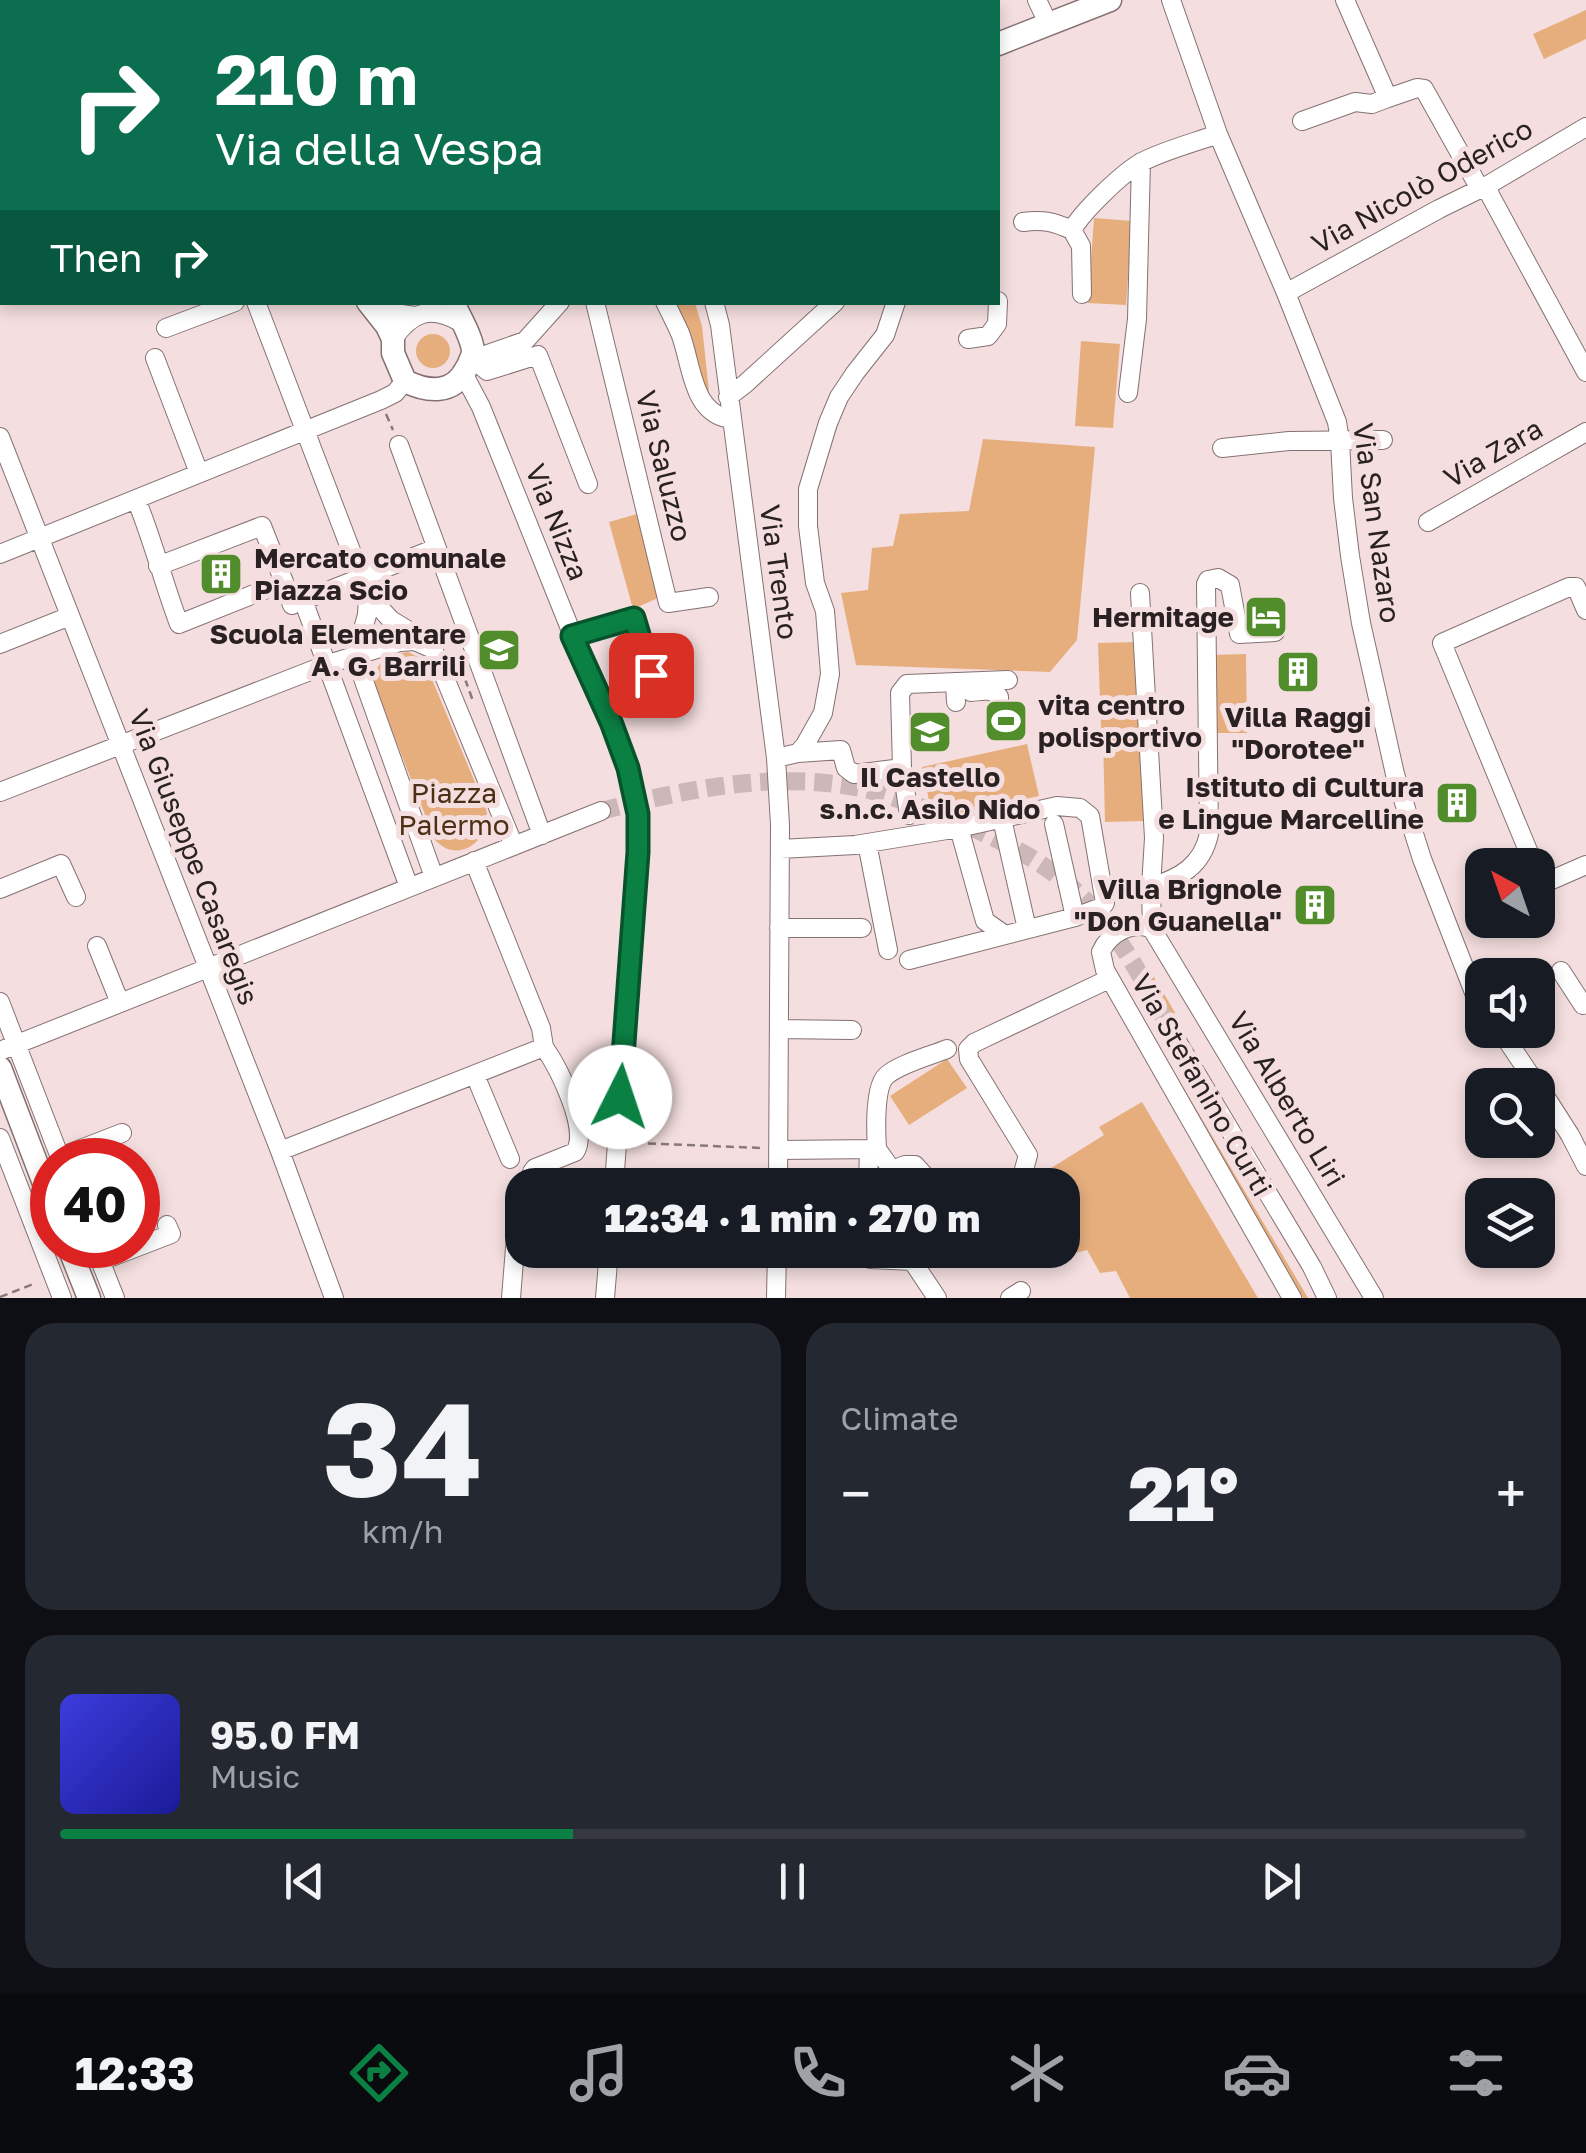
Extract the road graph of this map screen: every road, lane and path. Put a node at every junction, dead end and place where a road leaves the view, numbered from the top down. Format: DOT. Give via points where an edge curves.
graph roads {
  1 [pos="1037,0"];
  2 [pos="1110,0"];
  3 [pos="1171,0"];
  4 [pos="1345,0"];
  5 [pos="1048,24"];
  6 [pos="1000,43"];
  7 [pos="1388,98"];
  8 [pos="1302,122"];
  9 [pos="1586,127"];
  10 [pos="1218,134"];
  11 [pos="1141,162"];
  12 [pos="1484,187"];
  13 [pos="1023,222"];
  14 [pos="1072,230"];
  15 [pos="1082,294"];
  16 [pos="1286,294"];
  17 [pos="227,305"];
  18 [pos="257,305"];
  19 [pos="557,305"];
  20 [pos="597,305"];
  21 [pos="666,305"];
  22 [pos="715,305"];
  23 [pos="832,305"];
  24 [pos="998,305"];
  25 [pos="895,306"];
  26 [pos="414,308"];
  27 [pos="166,328"];
  28 [pos="968,339"];
  29 [pos="394,340"];
  30 [pos="155,358"];
  31 [pos="470,362"];
  32 [pos="1586,372"];
  33 [pos="405,381"];
  34 [pos="1128,394"];
  35 [pos="728,397"];
  36 [pos="731,419"];
  37 [pos="304,431"];
  38 [pos="1586,432"];
  39 [pos="0,437"];
  40 [pos="1383,440"];
  41 [pos="1340,441"];
  42 [pos="399,445"];
  43 [pos="1222,448"];
  44 [pos="199,474"];
  45 [pos="588,484"];
  46 [pos="136,499"];
  47 [pos="1428,522"];
  48 [pos="40,538"];
  49 [pos="436,548"];
  50 [pos="0,554"];
  51 [pos="158,566"];
  52 [pos="284,582"];
  53 [pos="364,586"];
  54 [pos="1140,593"];
  55 [pos="710,597"];
  56 [pos="304,600"];
  57 [pos="1586,610"];
  58 [pos="70,616"];
  59 [pos="1275,632"];
  60 [pos="572,636"];
  61 [pos="0,644"];
  62 [pos="432,649"];
  63 [pos="355,656"];
  64 [pos="328,664"];
  65 [pos="1008,680"];
  66 [pos="956,692"];
  67 [pos="659,704"];
  68 [pos="999,712"];
  69 [pos="120,745"];
  70 [pos="798,754"];
  71 [pos="776,758"];
  72 [pos="902,768"];
  73 [pos="0,792"];
  74 [pos="601,811"];
  75 [pos="909,814"];
  76 [pos="1002,818"];
  77 [pos="1054,824"];
  78 [pos="959,828"];
  79 [pos="542,834"];
  80 [pos="861,844"];
  81 [pos="514,846"];
  82 [pos="1527,848"];
  83 [pos="780,849"];
  84 [pos="474,861"];
  85 [pos="1586,864"];
  86 [pos="434,877"];
  87 [pos="1555,878"];
  88 [pos="409,887"];
  89 [pos="1151,887"];
  90 [pos="0,889"];
  91 [pos="76,897"];
  92 [pos="1104,906"];
  93 [pos="1075,917"];
  94 [pos="779,928"];
  95 [pos="862,928"];
  96 [pos="1152,929"];
  97 [pos="1027,930"];
  98 [pos="1123,930"];
  99 [pos="1006,935"];
  100 [pos="97,946"];
  101 [pos="888,950"];
  102 [pos="909,960"];
  103 [pos="1465,967"];
  104 [pos="208,968"];
  105 [pos="1561,971"];
  106 [pos="1109,979"];
  107 [pos="0,1002"];
  108 [pos="120,1003"];
  109 [pos="1585,1006"];
  110 [pos="779,1029"];
  111 [pos="852,1030"];
  112 [pos="1178,1043"];
  113 [pos="544,1046"];
  114 [pos="8,1048"];
  115 [pos="947,1049"];
  116 [pos="0,1068"];
  117 [pos="475,1075"];
  118 [pos="1555,1112"];
  119 [pos="122,1132"];
  120 [pos="0,1138"];
  121 [pos="51,1138"];
  122 [pos="108,1138"];
  123 [pos="629,1143"];
  124 [pos="30,1146"];
  125 [pos="772,1149"];
  126 [pos="873,1149"];
  127 [pos="280,1152"];
  128 [pos="510,1159"];
  129 [pos="1586,1166"];
  130 [pos="535,1168"];
  131 [pos="615,1168"];
  132 [pos="775,1168"];
  133 [pos="870,1168"];
  134 [pos="891,1168"];
  135 [pos="1025,1168"];
  136 [pos="167,1225"];
  137 [pos="160,1237"];
  138 [pos="77,1268"];
  139 [pos="103,1268"];
  140 [pos="513,1268"];
  141 [pos="603,1268"];
  142 [pos="777,1268"];
  143 [pos="917,1268"];
  144 [pos="1312,1268"];
  145 [pos="46,1280"];
  146 [pos="0,1297"];
  147 [pos="62,1298"];
  148 [pos="89,1298"];
  149 [pos="114,1298"];
  150 [pos="334,1298"];
  151 [pos="511,1298"];
  152 [pos="605,1298"];
  153 [pos="776,1298"];
  154 [pos="937,1298"];
  155 [pos="1292,1298"];
  156 [pos="1327,1298"];
  157 [pos="1335,1298"];
  158 [pos="1374,1298"];
  1 -- 5 [label="street"];
  2 -- 5 [label="main road"];
  3 -- 10 [label="street, Via San Nazaro"];
  4 -- 7 [label="street"];
  5 -- 6 [label="main road"];
  7 -- 8 [label="street" via="1355,102"];
  7 -- 12 [label="street" via="1424,89"];
  9 -- 12 [label="street, Via Nicolò Oderico"];
  10 -- 11 [label="street"];
  10 -- 16 [label="street, Via San Nazaro"];
  11 -- 14 [label="street"];
  11 -- 34 [label="street"];
  12 -- 16 [label="street, Via Nicolò Oderico"];
  12 -- 32 [label="street"];
  13 -- 14 [label="street" via="1049,220"];
  14 -- 15 [label="street" via="1081,246"];
  16 -- 41 [label="street, Via San Nazaro"];
  17 -- 27 [label="street"];
  18 -- 37 [label="street"];
  19 -- 31 [label="street" via="525,341"];
  20 -- 55 [label="street, Via Saluzzo" via="668,603"];
  21 -- 36 [label="street, Via Saluzzo" via="700,398 718,418"];
  22 -- 35 [label="street, Via Trento"];
  23 -- 35 [label="street"];
  24 -- 28 [label="street" via="988,336"];
  25 -- 70 [label="street" via="885,335 840,397 808,490 830,674 823,713"];
  26 -- 29 [label="street"];
  26 -- 29 [label="main road" via="387,326"];
  26 -- 31 [label="main road" via="470,338"];
  29 -- 33 [label="main road"];
  30 -- 44 [label="street"];
  31 -- 33 [label="main road" via="452,385 438,390"];
  31 -- 45 [label="street" via="487,371 538,355"];
  31 -- 60 [label="street, Via Nizza"];
  33 -- 37 [label="street" via="395,392"];
  35 -- 36 [label="street, Via Trento"];
  36 -- 71 [label="street, Via Trento"];
  37 -- 44 [label="street"];
  37 -- 53 [label="street"];
  38 -- 47 [label="street, Via Zara"];
  39 -- 48 [label="street, Via Giuseppe Casaregis"];
  40 -- 41 [label="street"];
  41 -- 43 [label="street"];
  41 -- 103 [label="street, Via San Nazaro" via="1361,623 1396,774"];
  42 -- 49 [label="street"];
  44 -- 46 [label="street"];
  46 -- 48 [label="street"];
  46 -- 51 [label="street"];
  48 -- 50 [label="street"];
  48 -- 58 [label="street, Via Giuseppe Casaregis"];
  49 -- 53 [label="street"];
  49 -- 79 [label="street"];
  51 -- 52 [label="street" via="262,526"];
  51 -- 52 [label="street" via="179,624"];
  52 -- 56 [label="street" via="292,605"];
  53 -- 56 [label="street"];
  53 -- 62 [label="street" via="390,620"];
  53 -- 63 [label="street" via="367,615"];
  54 -- 89 [label="street"];
  56 -- 64 [label="street"];
  57 -- 82 [label="street" via="1570,587 1442,642"];
  58 -- 61 [label="street"];
  58 -- 69 [label="street, Via Giuseppe Casaregis"];
  59 -- 89 [label="street" via="1239,634 1230,585 1218,578 1206,584 1209,834 1189,870"];
  60 -- 67 [label="street" via="634,618"];
  60 -- 131 [label="street, Via Nizza" via="622,750 638,814"];
  62 -- 63 [label="street" via="400,642"];
  62 -- 81 [label="street"];
  63 -- 64 [label="street"];
  63 -- 86 [label="street"];
  64 -- 69 [label="street"];
  64 -- 88 [label="street"];
  65 -- 66 [label="street"];
  66 -- 68 [label="street" via="992,691"];
  66 -- 72 [label="street" via="903,688"];
  69 -- 73 [label="street"];
  69 -- 104 [label="street, Via Giuseppe Casaregis"];
  70 -- 71 [label="street"];
  70 -- 72 [label="street" via="841,750 854,774"];
  71 -- 83 [label="street, Via Trento"];
  72 -- 75 [label="street"];
  74 -- 79 [label="street"];
  76 -- 78 [label="street"];
  76 -- 92 [label="street" via="1057,806 1088,813"];
  76 -- 97 [label="street"];
  77 -- 93 [label="street"];
  78 -- 80 [label="street"];
  78 -- 99 [label="street" via="984,921"];
  79 -- 81 [label="street"];
  80 -- 83 [label="street"];
  80 -- 101 [label="street"];
  81 -- 84 [label="street"];
  83 -- 94 [label="street, Via Trento"];
  84 -- 86 [label="street"];
  84 -- 113 [label="street"];
  85 -- 87 [label="street"];
  86 -- 88 [label="street"];
  88 -- 104 [label="street"];
  89 -- 96 [label="street"];
  90 -- 91 [label="street" via="62,864"];
  92 -- 93 [label="street"];
  92 -- 98 [label="street"];
  93 -- 97 [label="street"];
  94 -- 95 [label="street"];
  94 -- 110 [label="street, Via Trento"];
  96 -- 98 [label="street, Via Stefanino Curti"];
  96 -- 158 [label="street, Via Alberto Liri"];
  97 -- 99 [label="street"];
  98 -- 106 [label="street, Via Stefanino Curti" via="1102,952"];
  99 -- 102 [label="street"];
  100 -- 108 [label="street"];
  104 -- 108 [label="street"];
  104 -- 127 [label="street, Via Giuseppe Casaregis"];
  105 -- 109 [label="street"];
  106 -- 135 [label="street" via="968,1049 1028,1156"];
  106 -- 155 [label="street, Via Stefanino Curti"];
  107 -- 114 [label="street"];
  108 -- 114 [label="street"];
  110 -- 111 [label="street"];
  110 -- 125 [label="street, Via Trento"];
  112 -- 144 [label="street"];
  113 -- 117 [label="street"];
  113 -- 130 [label="street" via="575,1116 579,1147"];
  114 -- 121 [label="street"];
  115 -- 126 [label="street" via="885,1077"];
  116 -- 124 [label="main road"];
  117 -- 127 [label="street"];
  117 -- 128 [label="street"];
  118 -- 129 [label="street"];
  119 -- 122 [label="street"];
  120 -- 147 [label="street"];
  123 -- 125 [label="path"];
  125 -- 126 [label="street"];
  125 -- 132 [label="street, Via Trento"];
  126 -- 133 [label="street"];
  126 -- 134 [label="street"];
  127 -- 150 [label="street, Via Giuseppe Casaregis"];
  136 -- 137 [label="street" via="171,1234"];
  138 -- 148 [label="main road"];
  139 -- 149 [label="street"];
  140 -- 151 [label="street"];
  141 -- 152 [label="street"];
  142 -- 153 [label="street"];
  143 -- 154 [label="street"];
  144 -- 156 [label="street"];
  144 -- 157 [label="street"];
  145 -- 146 [label="path"];
}
